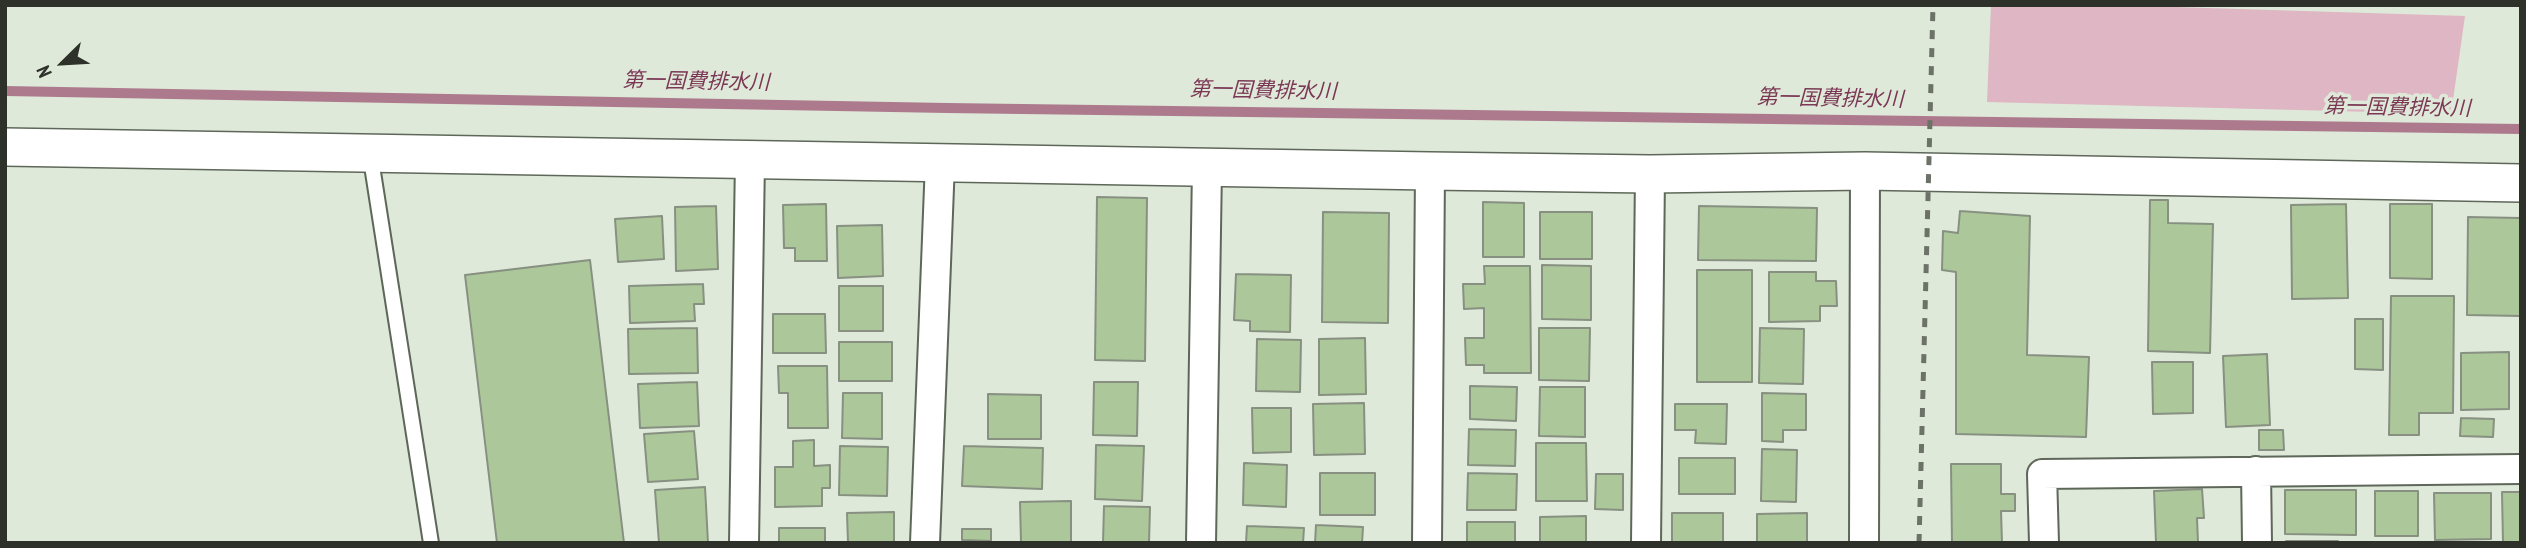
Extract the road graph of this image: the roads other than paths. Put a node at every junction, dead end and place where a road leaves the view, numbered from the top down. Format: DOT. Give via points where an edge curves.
graph roads {
  1 [pos="5,147"];
  2 [pos="370,153"];
  3 [pos="750,159"];
  4 [pos="940,162"];
  5 [pos="1207,168"];
  6 [pos="1430,171"];
  7 [pos="1866,171"];
  8 [pos="1650,174"];
  9 [pos="2521,183"];
  10 [pos="2521,469"];
  11 [pos="2256,471"];
  12 [pos="431,543"];
  13 [pos="744,543"];
  14 [pos="925,543"];
  15 [pos="1201,543"];
  16 [pos="1427,543"];
  17 [pos="1646,543"];
  18 [pos="1864,543"];
  19 [pos="2044,543"];
  20 [pos="2257,543"];
  1 -- 2 [label="street"];
  2 -- 3 [label="street"];
  2 -- 12 [label="lane"];
  3 -- 4 [label="street"];
  3 -- 13 [label="street"];
  4 -- 5 [label="street"];
  4 -- 14 [label="street"];
  5 -- 6 [label="street"];
  5 -- 15 [label="street"];
  6 -- 8 [label="street"];
  6 -- 16 [label="street"];
  7 -- 8 [label="street"];
  7 -- 9 [label="street"];
  7 -- 18 [label="street"];
  8 -- 17 [label="street"];
  10 -- 11 [label="street"];
  11 -- 19 [label="street" via="2042,474"];
  11 -- 20 [label="street"];
}
